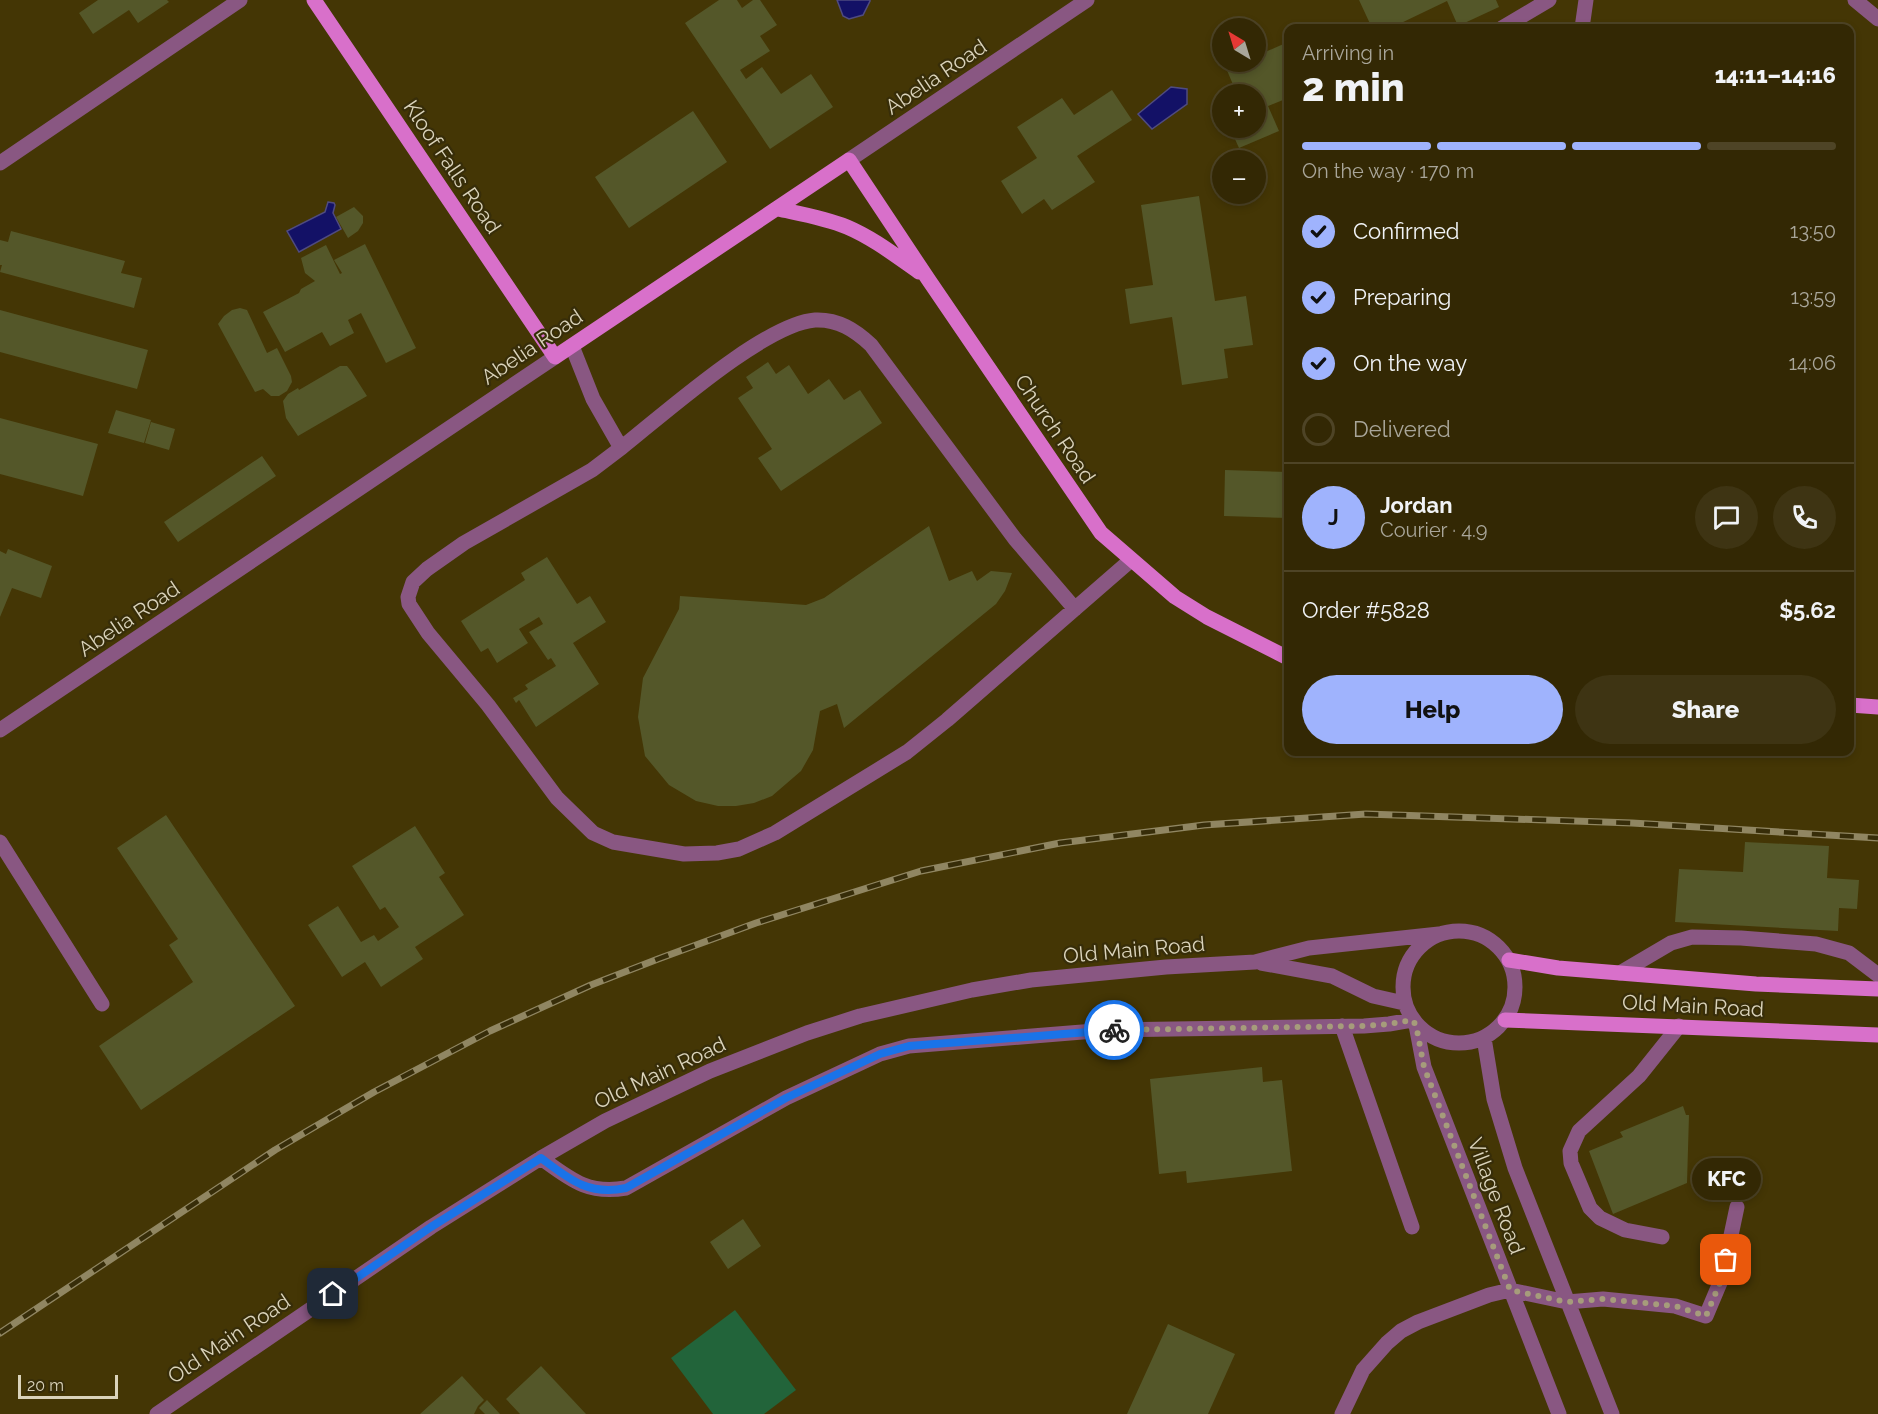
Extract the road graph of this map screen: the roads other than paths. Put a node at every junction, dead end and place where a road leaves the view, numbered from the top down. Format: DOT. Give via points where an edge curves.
graph roads {
  1 [pos="240,0"];
  2 [pos="314,0"];
  3 [pos="1087,0"];
  4 [pos="1548,0"];
  5 [pos="1586,0"];
  6 [pos="1855,0"];
  7 [pos="1878,19"];
  8 [pos="1509,24"];
  9 [pos="1582,24"];
  10 [pos="849,160"];
  11 [pos="0,163"];
  12 [pos="778,209"];
  13 [pos="928,279"];
  14 [pos="572,346"];
  15 [pos="555,357"];
  16 [pos="621,448"];
  17 [pos="1131,560"];
  18 [pos="1075,609"];
  19 [pos="1284,656"];
  20 [pos="1854,705"];
  21 [pos="1878,706"];
  22 [pos="0,730"];
  23 [pos="0,842"];
  24 [pos="1439,934"];
  25 [pos="1509,960"];
  26 [pos="1254,962"];
  27 [pos="1620,973"];
  28 [pos="1878,975"];
  29 [pos="1878,989"];
  30 [pos="1404,1003"];
  31 [pos="102,1004"];
  32 [pos="1505,1020"];
  33 [pos="1414,1022"];
  34 [pos="1342,1026"];
  35 [pos="1679,1026"];
  36 [pos="1878,1035"];
  37 [pos="1484,1038"];
  38 [pos="541,1158"];
  39 [pos="1737,1207"];
  40 [pos="1412,1227"];
  41 [pos="1662,1237"];
  42 [pos="1510,1290"];
  43 [pos="1567,1302"];
  44 [pos="157,1414"];
  45 [pos="1342,1414"];
  46 [pos="1559,1414"];
  47 [pos="1612,1414"];
  1 -- 11 [label="street"];
  2 -- 15 [label="main road, Kloof Falls Road"];
  3 -- 10 [label="street, Abelia Road"];
  4 -- 8 [label="street"];
  5 -- 9 [label="street"];
  6 -- 7 [label="street"];
  10 -- 12 [label="main road, Abelia Road"];
  10 -- 13 [label="main road, Church Road"];
  12 -- 13 [label="main road" via="847,227"];
  12 -- 14 [label="main road, Abelia Road"];
  13 -- 17 [label="main road, Church Road" via="1101,533"];
  14 -- 15 [label="main road, Abelia Road"];
  14 -- 16 [label="street" via="593,399"];
  15 -- 22 [label="street, Abelia Road"];
  16 -- 18 [label="street" via="717,372 782,330 814,320 843,324 871,345 1015,539"];
  16 -- 18 [label="street" via="592,470 427,568 413,582 408,597 428,633 488,705 556,798 593,833 613,842 684,854 717,853 739,849 775,833 907,752"];
  17 -- 18 [label="street"];
  17 -- 19 [label="main road, Church Road" via="1175,597"];
  20 -- 21 [label="main road"];
  23 -- 31 [label="street"];
  24 -- 25 [label="street" via="1455,930 1486,937"];
  24 -- 26 [label="street, Old Main Road" via="1309,948"];
  24 -- 30 [label="street" via="1419,948 1406,968"];
  25 -- 27 [label="main road, Old Main Road"];
  25 -- 32 [label="street" via="1516,990"];
  26 -- 30 [label="street, Old Main Road" via="1332,976 1373,996"];
  26 -- 38 [label="street, Old Main Road" via="1031,980 860,1016 710,1071 605,1121"];
  27 -- 28 [label="street" via="1671,943 1692,937 1816,944 1850,953"];
  27 -- 29 [label="main road, Old Main Road"];
  30 -- 33 [label="street"];
  32 -- 35 [label="main road, Old Main Road"];
  32 -- 37 [label="street"];
  33 -- 34 [label="street"];
  33 -- 37 [label="street" via="1440,1041 1470,1043"];
  33 -- 42 [label="street, Village Road" via="1424,1067"];
  34 -- 38 [label="street" via="1107,1030 909,1046 880,1054 786,1098 626,1188 603,1190 575,1183"];
  34 -- 40 [label="street"];
  35 -- 36 [label="main road, Old Main Road"];
  35 -- 41 [label="street" via="1639,1076 1579,1131 1570,1151 1590,1208 1599,1218 1625,1230"];
  37 -- 43 [label="street, Village Road" via="1504,1135"];
  38 -- 44 [label="street, Old Main Road" via="431,1227"];
  39 -- 43 [label="street" via="1722,1278 1706,1316 1675,1306 1603,1299"];
  42 -- 43 [label="street"];
  42 -- 45 [label="street" via="1448,1310 1401,1331 1363,1370"];
  42 -- 46 [label="street, Village Road"];
  43 -- 47 [label="street, Village Road"];
}
